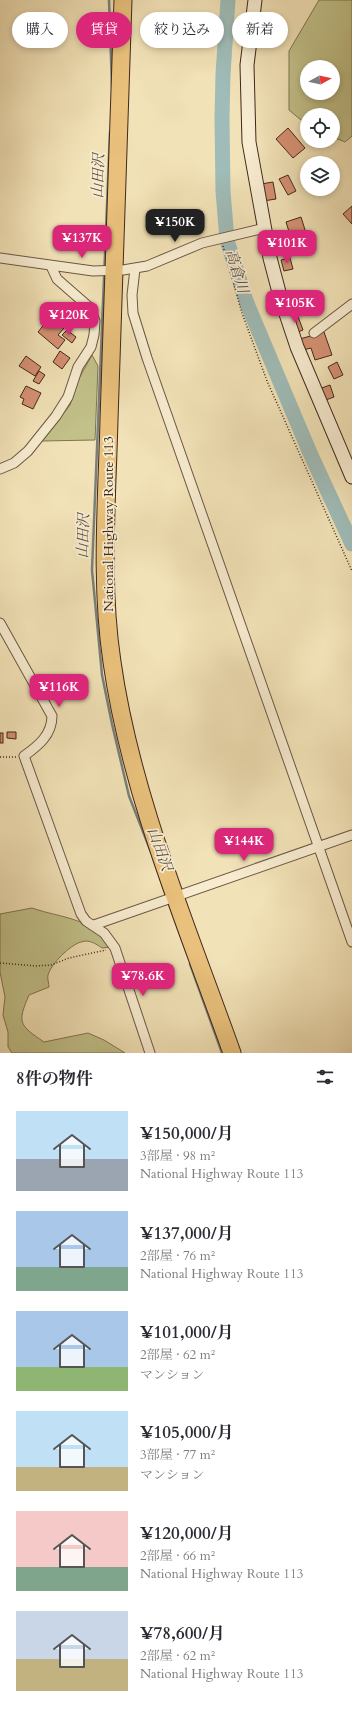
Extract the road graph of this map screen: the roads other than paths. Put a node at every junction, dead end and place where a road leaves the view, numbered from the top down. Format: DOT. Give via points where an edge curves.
graph roads {
  1 [pos="123,0"];
  2 [pos="255,0"];
  3 [pos="265,228"];
  4 [pos="0,258"];
  5 [pos="51,266"];
  6 [pos="135,269"];
  7 [pos="113,271"];
  8 [pos="352,304"];
  9 [pos="314,333"];
  10 [pos="0,468"];
  11 [pos="352,477"];
  12 [pos="0,623"];
  13 [pos="352,836"];
  14 [pos="319,847"];
  15 [pos="176,897"];
  16 [pos="94,925"];
  17 [pos="352,942"];
  18 [pos="150,1053"];
  19 [pos="232,1053"];
  1 -- 7 [label="highway, National Highway Route 113"];
  2 -- 3 [label="street" via="247,66 249,142"];
  3 -- 6 [label="street" via="202,243"];
  3 -- 11 [label="street" via="280,296 297,347"];
  4 -- 5 [label="street"];
  5 -- 7 [label="street"];
  5 -- 10 [label="street" via="57,279 89,307 95,321 91,347 78,367 68,397 56,416 14,464"];
  6 -- 7 [label="street"];
  6 -- 14 [label="street" via="133,313 140,336"];
  7 -- 15 [label="highway, National Highway Route 113" via="106,544 106,602 112,662 121,716 137,776"];
  8 -- 9 [label="street"];
  12 -- 16 [label="street" via="52,716 52,723 46,736 24,756 81,914 86,921"];
  13 -- 14 [label="street"];
  14 -- 15 [label="street"];
  14 -- 17 [label="street"];
  15 -- 16 [label="street"];
  15 -- 19 [label="highway, National Highway Route 113"];
  16 -- 18 [label="street" via="115,948"];
}
